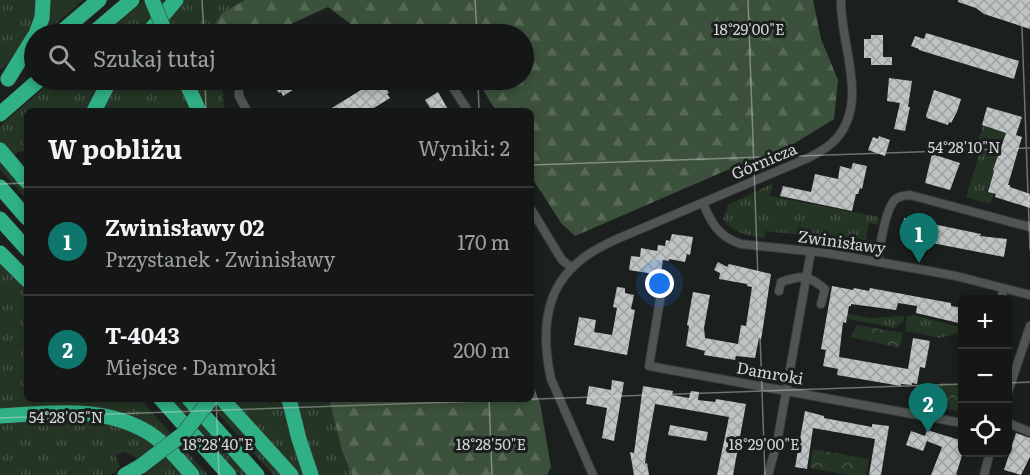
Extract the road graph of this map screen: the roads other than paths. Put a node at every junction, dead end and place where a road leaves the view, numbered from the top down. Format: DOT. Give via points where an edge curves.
graph roads {
  1 [pos="43,0"];
  2 [pos="99,0"];
  3 [pos="132,0"];
  4 [pos="152,0"];
  5 [pos="176,0"];
  6 [pos="841,0"];
  7 [pos="40,24"];
  8 [pos="71,24"];
  9 [pos="104,24"];
  10 [pos="156,24"];
  11 [pos="162,24"];
  12 [pos="24,53"];
  13 [pos="24,65"];
  14 [pos="4,83"];
  15 [pos="28,90"];
  16 [pos="105,90"];
  17 [pos="190,90"];
  18 [pos="239,90"];
  19 [pos="454,90"];
  20 [pos="96,108"];
  21 [pos="198,108"];
  22 [pos="245,108"];
  23 [pos="466,108"];
  24 [pos="0,114"];
  25 [pos="4,155"];
  26 [pos="24,178"];
  27 [pos="0,187"];
  28 [pos="703,203"];
  29 [pos="534,214"];
  30 [pos="24,215"];
  31 [pos="0,219"];
  32 [pos="1030,227"];
  33 [pos="24,246"];
  34 [pos="810,251"];
  35 [pos="0,253"];
  36 [pos="878,262"];
  37 [pos="572,268"];
  38 [pos="24,277"];
  39 [pos="806,277"];
  40 [pos="662,288"];
  41 [pos="1004,290"];
  42 [pos="779,291"];
  43 [pos="1002,295"];
  44 [pos="1030,295"];
  45 [pos="821,304"];
  46 [pos="1030,326"];
  47 [pos="1012,380"];
  48 [pos="785,392"];
  49 [pos="164,402"];
  50 [pos="192,402"];
  51 [pos="209,402"];
  52 [pos="225,402"];
  53 [pos="290,402"];
  54 [pos="0,416"];
  55 [pos="958,422"];
  56 [pos="1012,425"];
  57 [pos="1030,432"];
  58 [pos="989,457"];
  59 [pos="125,475"];
  60 [pos="192,475"];
  61 [pos="229,475"];
  62 [pos="257,475"];
  63 [pos="291,475"];
  64 [pos="311,475"];
  65 [pos="593,475"];
  66 [pos="768,475"];
  67 [pos="984,475"];
  1 -- 7 [label="highway"];
  2 -- 8 [label="highway"];
  3 -- 9 [label="highway"];
  4 -- 11 [label="highway, bridge"];
  5 -- 10 [label="highway"];
  6 -- 28 [label="street, Górnicza" via="853,97 843,129 832,143 808,158"];
  12 -- 14 [label="highway"];
  13 -- 14 [label="highway"];
  15 -- 24 [label="highway"];
  16 -- 20 [label="highway"];
  17 -- 21 [label="highway"];
  18 -- 22 [label="street"];
  19 -- 23 [label="street"];
  25 -- 26 [label="highway"];
  27 -- 30 [label="highway"];
  28 -- 34 [label="street, Zwinisławy" via="714,227 733,241"];
  28 -- 37 [label="street, Górnicza" via="617,239 591,252"];
  29 -- 37 [label="street" via="562,260"];
  31 -- 33 [label="highway"];
  32 -- 36 [label="street" via="910,195 900,196 892,202"];
  34 -- 36 [label="street, Zwinisławy"];
  34 -- 39 [label="street"];
  35 -- 38 [label="highway"];
  36 -- 41 [label="street, Zwinisławy" via="956,276"];
  37 -- 65 [label="street, Górnicza" via="563,278 545,334 551,379"];
  39 -- 42 [label="street" via="781,282"];
  39 -- 45 [label="street" via="825,289"];
  39 -- 48 [label="street"];
  40 -- 48 [label="street, Damroki" via="649,366"];
  41 -- 43 [label="street"];
  41 -- 44 [label="street, Zwinisławy"];
  46 -- 47 [label="street"];
  48 -- 55 [label="street, Damroki"];
  48 -- 66 [label="street"];
  49 -- 61 [label="highway"];
  50 -- 62 [label="highway"];
  51 -- 59 [label="highway, bridge" via="183,434"];
  52 -- 63 [label="highway"];
  53 -- 64 [label="highway"];
  54 -- 60 [label="highway" via="72,412 105,416 149,434"];
  56 -- 57 [label="street"];
  58 -- 67 [label="street"];
}
